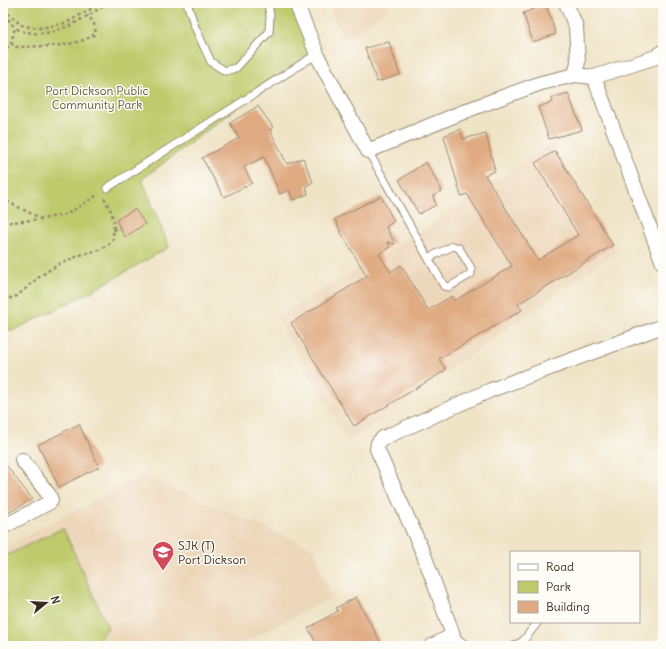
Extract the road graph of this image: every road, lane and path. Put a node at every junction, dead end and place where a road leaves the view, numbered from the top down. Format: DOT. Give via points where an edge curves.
graph roads {
  1 [pos="99,3"];
  2 [pos="104,3"];
  3 [pos="187,3"];
  4 [pos="268,3"];
  5 [pos="296,3"];
  6 [pos="566,3"];
  7 [pos="3,9"];
  8 [pos="3,14"];
  9 [pos="88,15"];
  10 [pos="10,16"];
  11 [pos="8,19"];
  12 [pos="30,27"];
  13 [pos="15,28"];
  14 [pos="27,33"];
  15 [pos="10,43"];
  16 [pos="663,51"];
  17 [pos="3,53"];
  18 [pos="317,54"];
  19 [pos="575,75"];
  20 [pos="594,77"];
  21 [pos="368,150"];
  22 [pos="107,188"];
  23 [pos="3,197"];
  24 [pos="42,219"];
  25 [pos="3,223"];
  26 [pos="120,228"];
  27 [pos="113,230"];
  28 [pos="428,258"];
  29 [pos="663,263"];
  30 [pos="3,298"];
  31 [pos="663,326"];
  32 [pos="22,460"];
  33 [pos="3,527"];
  34 [pos="537,623"];
  35 [pos="453,635"];
  36 [pos="432,646"];
  37 [pos="467,646"];
  38 [pos="514,646"];
  1 -- 12 [label="path" via="66,23 41,28"];
  2 -- 9 [label="path"];
  3 -- 4 [label="lane" via="211,62 225,71 236,68 269,32"];
  5 -- 18 [label="street"];
  6 -- 19 [label="street" via="576,26 578,62"];
  7 -- 10 [label="path"];
  8 -- 11 [label="path"];
  9 -- 14 [label="path" via="69,27 42,33"];
  9 -- 15 [label="path" via="96,33 91,38 64,45 16,47"];
  10 -- 11 [label="path"];
  10 -- 12 [label="path" via="21,25"];
  11 -- 13 [label="path"];
  12 -- 14 [label="path"];
  13 -- 14 [label="path"];
  13 -- 15 [label="path"];
  15 -- 17 [label="path"];
  16 -- 20 [label="street" via="656,57"];
  18 -- 21 [label="street"];
  18 -- 22 [label="lane"];
  19 -- 20 [label="street"];
  19 -- 21 [label="street" via="541,83"];
  20 -- 29 [label="street"];
  21 -- 28 [label="lane"];
  23 -- 24 [label="path"];
  24 -- 25 [label="path"];
  24 -- 27 [label="path" via="67,214 100,194 111,211"];
  26 -- 27 [label="path"];
  27 -- 30 [label="path" via="113,239 109,244 57,265 17,296"];
  28 -- 28 [label="lane" via="453,246 459,248 471,268 471,274 449,287 444,286"];
  31 -- 35 [label="street" via="491,390 383,438 378,443 377,449 424,555"];
  32 -- 33 [label="street" via="51,500"];
  34 -- 38 [label="lane" via="523,641"];
  35 -- 36 [label="street"];
  35 -- 37 [label="lane"];
}
